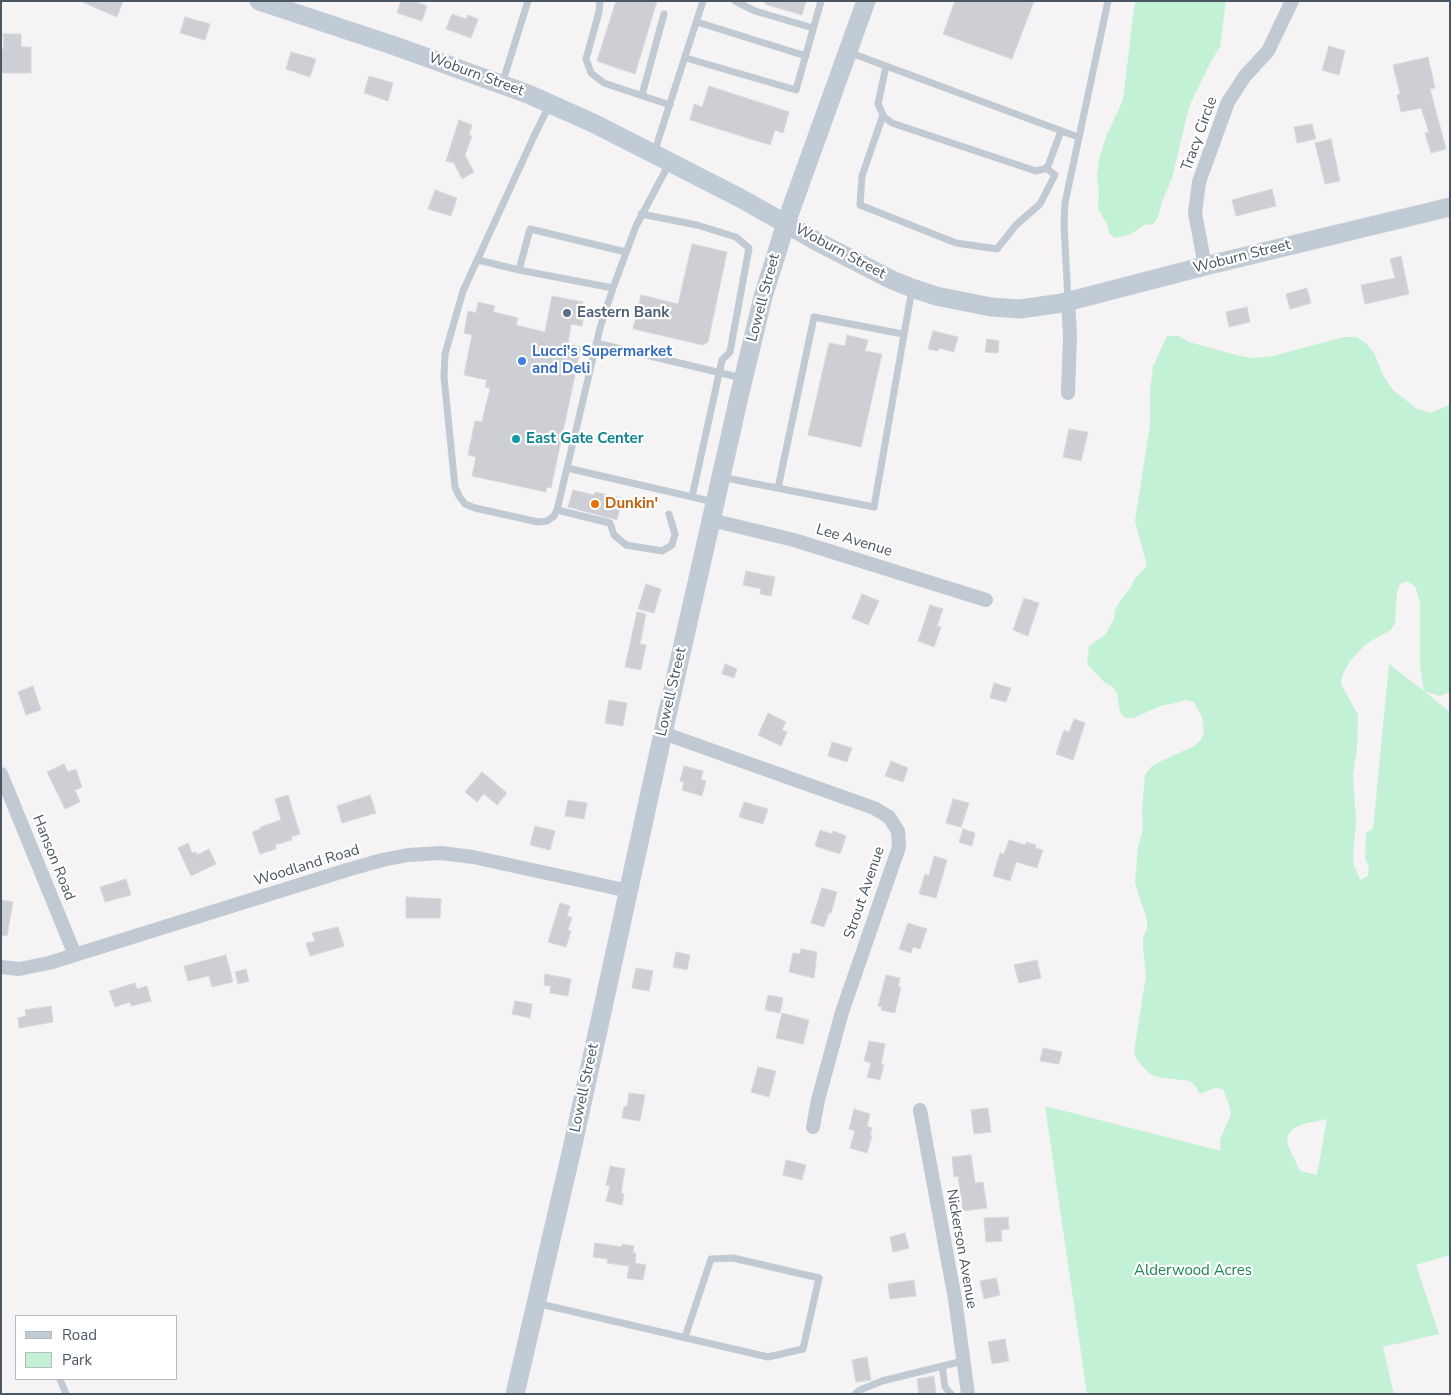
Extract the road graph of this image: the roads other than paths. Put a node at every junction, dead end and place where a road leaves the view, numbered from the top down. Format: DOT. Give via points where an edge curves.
graph roads {
  1 [pos="259,1"];
  2 [pos="528,1"];
  3 [pos="600,1"];
  4 [pos="703,1"];
  5 [pos="734,1"];
  6 [pos="821,1"];
  7 [pos="866,1"];
  8 [pos="1108,1"];
  9 [pos="1292,1"];
  10 [pos="664,14"];
  11 [pos="697,22"];
  12 [pos="813,28"];
  13 [pos="847,51"];
  14 [pos="806,56"];
  15 [pos="686,58"];
  16 [pos="886,66"];
  17 [pos="502,84"];
  18 [pos="642,95"];
  19 [pos="550,104"];
  20 [pos="670,105"];
  21 [pos="883,115"];
  22 [pos="1060,131"];
  23 [pos="1078,137"];
  24 [pos="662,158"];
  25 [pos="1046,168"];
  26 [pos="1450,206"];
  27 [pos="641,214"];
  28 [pos="786,222"];
  29 [pos="626,252"];
  30 [pos="478,260"];
  31 [pos="1205,266"];
  32 [pos="519,270"];
  33 [pos="613,288"];
  34 [pos="912,288"];
  35 [pos="1068,301"];
  36 [pos="903,334"];
  37 [pos="596,343"];
  38 [pos="730,352"];
  39 [pos="749,355"];
  40 [pos="720,373"];
  41 [pos="743,379"];
  42 [pos="1068,392"];
  43 [pos="567,468"];
  44 [pos="721,477"];
  45 [pos="778,488"];
  46 [pos="692,497"];
  47 [pos="557,510"];
  48 [pos="713,511"];
  49 [pos="669,514"];
  50 [pos="986,600"];
  51 [pos="663,733"];
  52 [pos="1,774"];
  53 [pos="629,891"];
  54 [pos="75,955"];
  55 [pos="1,967"];
  56 [pos="920,1110"];
  57 [pos="813,1127"];
  58 [pos="536,1303"];
  59 [pos="685,1337"];
  60 [pos="963,1361"];
  61 [pos="942,1366"];
  62 [pos="60,1380"];
  63 [pos="66,1394"];
  64 [pos="515,1394"];
  65 [pos="855,1394"];
  66 [pos="951,1394"];
  67 [pos="968,1394"];
  1 -- 17 [label="main road, Woburn Street"];
  2 -- 17 [label="lane"];
  3 -- 18 [label="lane" via="586,59 591,73 604,83"];
  4 -- 11 [label="lane"];
  5 -- 12 [label="lane" via="755,11"];
  6 -- 12 [label="lane"];
  7 -- 13 [label="main road, Lowell Street"];
  8 -- 23 [label="lane"];
  9 -- 31 [label="street, Tracy Circle" via="1268,51 1242,80 1228,102 1199,182 1195,212"];
  10 -- 18 [label="lane"];
  11 -- 14 [label="lane"];
  11 -- 15 [label="lane"];
  12 -- 14 [label="lane"];
  13 -- 16 [label="lane"];
  13 -- 28 [label="main road, Lowell Street"];
  14 -- 15 [label="lane" via="796,90"];
  15 -- 20 [label="lane"];
  16 -- 21 [label="lane" via="878,104"];
  16 -- 22 [label="lane"];
  17 -- 19 [label="main road, Woburn Street"];
  18 -- 20 [label="lane"];
  19 -- 24 [label="main road, Woburn Street"];
  19 -- 30 [label="lane"];
  20 -- 24 [label="lane"];
  21 -- 25 [label="lane" via="892,123 1034,171"];
  21 -- 25 [label="lane" via="862,176 860,205 956,243 997,249 1016,225 1040,204 1055,175"];
  22 -- 23 [label="lane"];
  22 -- 25 [label="lane"];
  23 -- 35 [label="lane" via="1064,214"];
  24 -- 27 [label="lane"];
  24 -- 28 [label="main road, Woburn Street"];
  26 -- 31 [label="main road, Woburn Street"];
  27 -- 29 [label="lane"];
  27 -- 38 [label="lane" via="697,224 736,237 749,248"];
  28 -- 34 [label="main road, Woburn Street" via="818,242"];
  28 -- 39 [label="main road, Lowell Street"];
  29 -- 32 [label="lane" via="530,229"];
  29 -- 33 [label="lane"];
  30 -- 32 [label="lane"];
  30 -- 47 [label="lane" via="463,292 445,354 444,377 457,492 470,507 538,522 550,520"];
  31 -- 35 [label="main road, Woburn Street"];
  32 -- 33 [label="lane"];
  33 -- 37 [label="lane"];
  34 -- 35 [label="main road, Woburn Street" via="1003,309 1035,308"];
  34 -- 36 [label="lane"];
  35 -- 42 [label="street"];
  36 -- 45 [label="lane" via="814,317"];
  36 -- 45 [label="lane" via="874,507"];
  37 -- 40 [label="lane"];
  37 -- 43 [label="lane"];
  38 -- 39 [label="lane"];
  38 -- 40 [label="lane" via="722,360"];
  39 -- 41 [label="main road, Lowell Street"];
  40 -- 41 [label="lane"];
  40 -- 46 [label="lane"];
  41 -- 44 [label="main road, Lowell Street"];
  43 -- 46 [label="lane"];
  43 -- 47 [label="lane"];
  44 -- 45 [label="lane"];
  44 -- 48 [label="main road, Lowell Street"];
  46 -- 48 [label="lane"];
  47 -- 49 [label="lane" via="610,523 614,535 626,545 662,551 672,545 675,534"];
  48 -- 50 [label="street, Lee Avenue"];
  48 -- 51 [label="main road, Lowell Street"];
  51 -- 53 [label="main road, Lowell Street"];
  51 -- 57 [label="street, Strout Avenue" via="874,808 889,817 897,827 899,847 842,1012"];
  52 -- 54 [label="street, Hanson Road"];
  53 -- 54 [label="street, Woodland Road" via="473,857 441,853 408,855 346,870"];
  53 -- 58 [label="main road, Lowell Street"];
  54 -- 55 [label="street, Woodland Road" via="28,968"];
  56 -- 60 [label="street, Nickerson Avenue"];
  58 -- 59 [label="lane"];
  58 -- 64 [label="main road, Lowell Street"];
  59 -- 59 [label="lane" via="768,1357 803,1349 819,1278 733,1258 711,1259"];
  60 -- 61 [label="lane"];
  60 -- 67 [label="street, Nickerson Avenue"];
  61 -- 65 [label="lane" via="882,1381"];
  61 -- 66 [label="lane" via="945,1387"];
  62 -- 63 [label="lane"];
}
